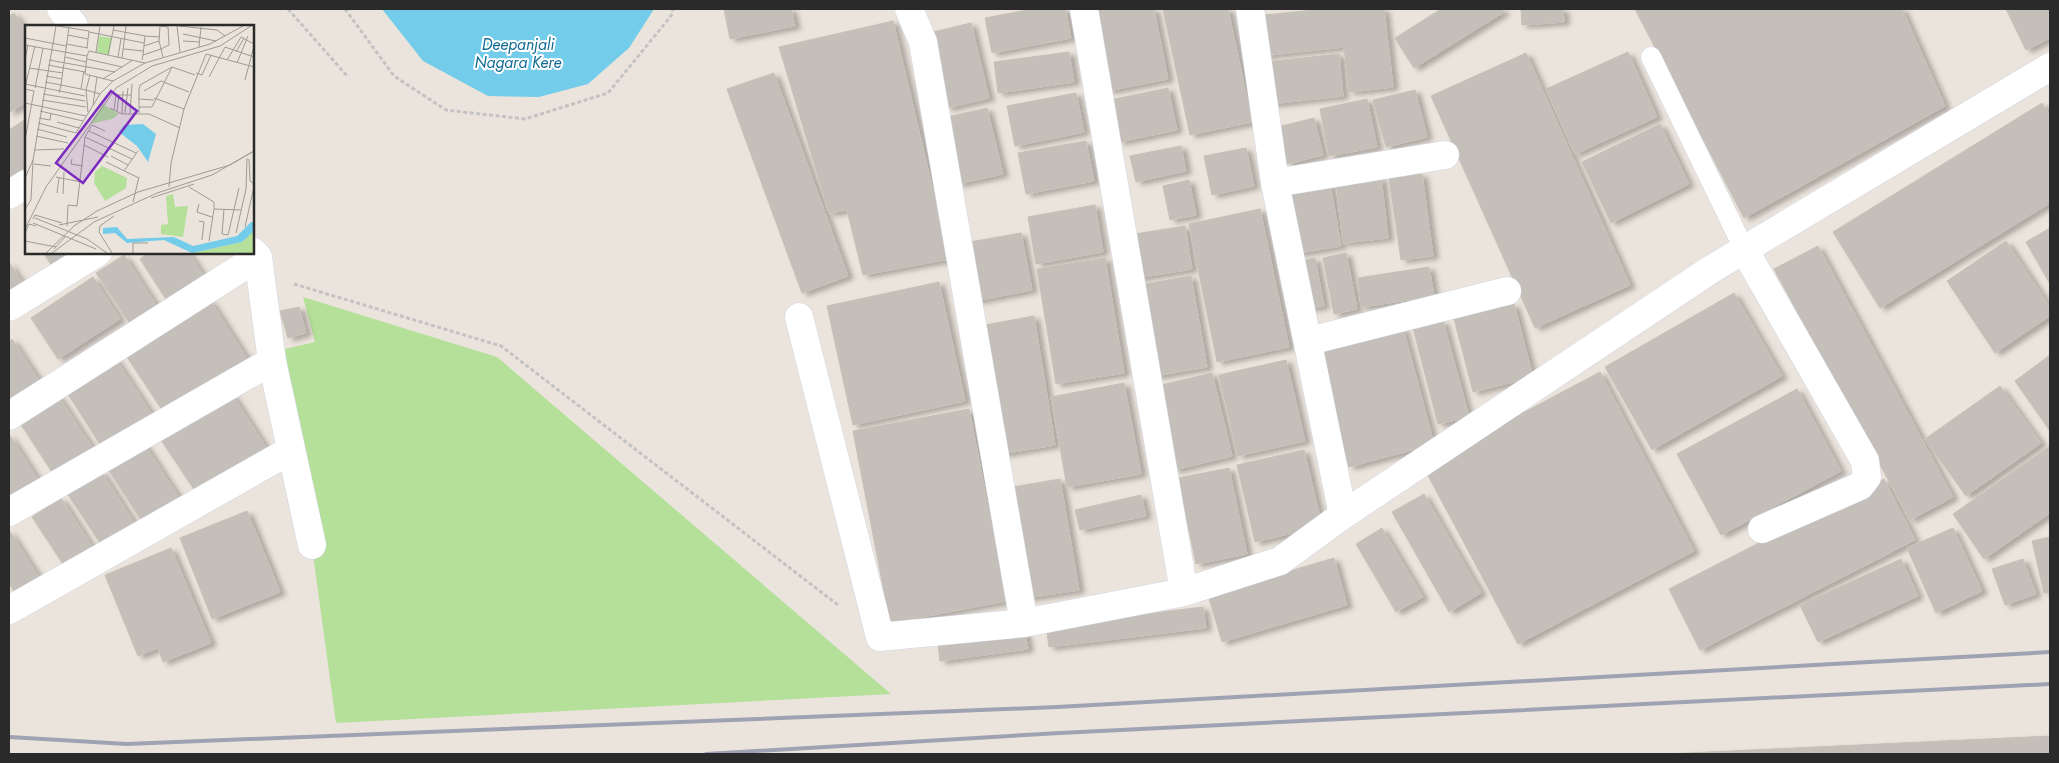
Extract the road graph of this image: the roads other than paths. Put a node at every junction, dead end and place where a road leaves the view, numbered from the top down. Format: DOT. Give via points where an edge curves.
graph roads {
  1 [pos="61,9"];
  2 [pos="909,9"];
  3 [pos="1084,9"];
  4 [pos="1250,9"];
  5 [pos="73,25"];
  6 [pos="1651,57"];
  7 [pos="2050,67"];
  8 [pos="1445,156"];
  9 [pos="1275,183"];
  10 [pos="25,185"];
  11 [pos="9,196"];
  12 [pos="1744,249"];
  13 [pos="95,254"];
  14 [pos="255,254"];
  15 [pos="1507,291"];
  16 [pos="9,307"];
  17 [pos="799,317"];
  18 [pos="1309,340"];
  19 [pos="272,361"];
  20 [pos="9,416"];
  21 [pos="291,450"];
  22 [pos="9,512"];
  23 [pos="1343,515"];
  24 [pos="1762,529"];
  25 [pos="312,545"];
  26 [pos="1184,592"];
  27 [pos="9,610"];
  28 [pos="1024,623"];
  1 -- 5 [label="street"];
  2 -- 28 [label="street" via="922,42"];
  3 -- 26 [label="street"];
  4 -- 9 [label="street"];
  6 -- 12 [label="lane"];
  7 -- 12 [label="street"];
  8 -- 9 [label="street"];
  9 -- 18 [label="street"];
  10 -- 11 [label="street"];
  12 -- 23 [label="street"];
  12 -- 24 [label="street" via="1865,461 1867,477 1860,486"];
  13 -- 16 [label="street"];
  14 -- 19 [label="street"];
  14 -- 20 [label="street"];
  15 -- 18 [label="street"];
  17 -- 28 [label="street" via="880,638"];
  18 -- 23 [label="street"];
  19 -- 21 [label="street"];
  19 -- 22 [label="street"];
  21 -- 25 [label="street"];
  21 -- 27 [label="street"];
  23 -- 26 [label="street" via="1280,561"];
  26 -- 28 [label="street"];
}
